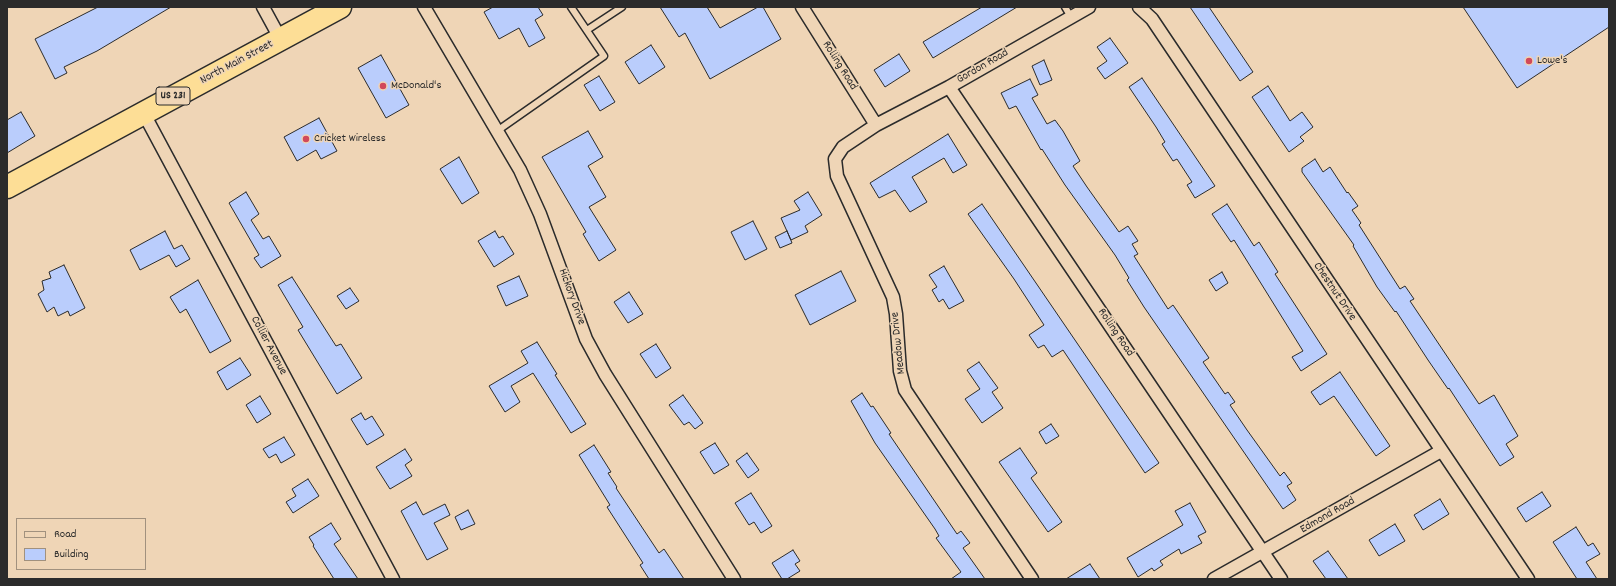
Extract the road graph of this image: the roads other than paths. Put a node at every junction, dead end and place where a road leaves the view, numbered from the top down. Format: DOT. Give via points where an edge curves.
graph roads {
  1 [pos="263,7"];
  2 [pos="340,7"];
  3 [pos="424,7"];
  4 [pos="571,7"];
  5 [pos="622,7"];
  6 [pos="802,7"];
  7 [pos="1139,7"];
  8 [pos="1087,8"];
  9 [pos="1068,12"];
  10 [pos="587,30"];
  11 [pos="281,40"];
  12 [pos="949,87"];
  13 [pos="143,112"];
  14 [pos="876,125"];
  15 [pos="497,131"];
  16 [pos="7,187"];
  17 [pos="1441,452"];
  18 [pos="1263,553"];
  19 [pos="393,579"];
  20 [pos="734,579"];
  21 [pos="1032,579"];
  22 [pos="1214,579"];
  23 [pos="1281,579"];
  24 [pos="1528,579"];
  1 -- 11 [label="street"];
  2 -- 11 [label="highway, North Main Street / US 231"];
  3 -- 15 [label="street, Hickory Drive"];
  4 -- 10 [label="lane"];
  5 -- 10 [label="lane"];
  6 -- 14 [label="street, Rolling Road"];
  7 -- 17 [label="street, Chestnut Drive" via="1152,19"];
  8 -- 9 [label="street, Gordon Road"];
  9 -- 12 [label="street, Gordon Road"];
  10 -- 15 [label="lane" via="604,56"];
  11 -- 13 [label="highway, North Main Street / US 231"];
  12 -- 14 [label="street, Gordon Road"];
  12 -- 18 [label="street, Rolling Road"];
  13 -- 16 [label="highway, North Main Street / US 231"];
  13 -- 19 [label="street, Collier Avenue"];
  14 -- 21 [label="street, Meadow Drive" via="843,147 835,159 837,176 894,298 900,371 905,390"];
  15 -- 20 [label="street, Hickory Drive" via="520,170 540,214 586,339 605,374"];
  17 -- 18 [label="street, Edmond Road"];
  17 -- 24 [label="street, Chestnut Drive"];
  18 -- 22 [label="street, Edmond Road"];
  18 -- 23 [label="street, Rolling Road"];
}
